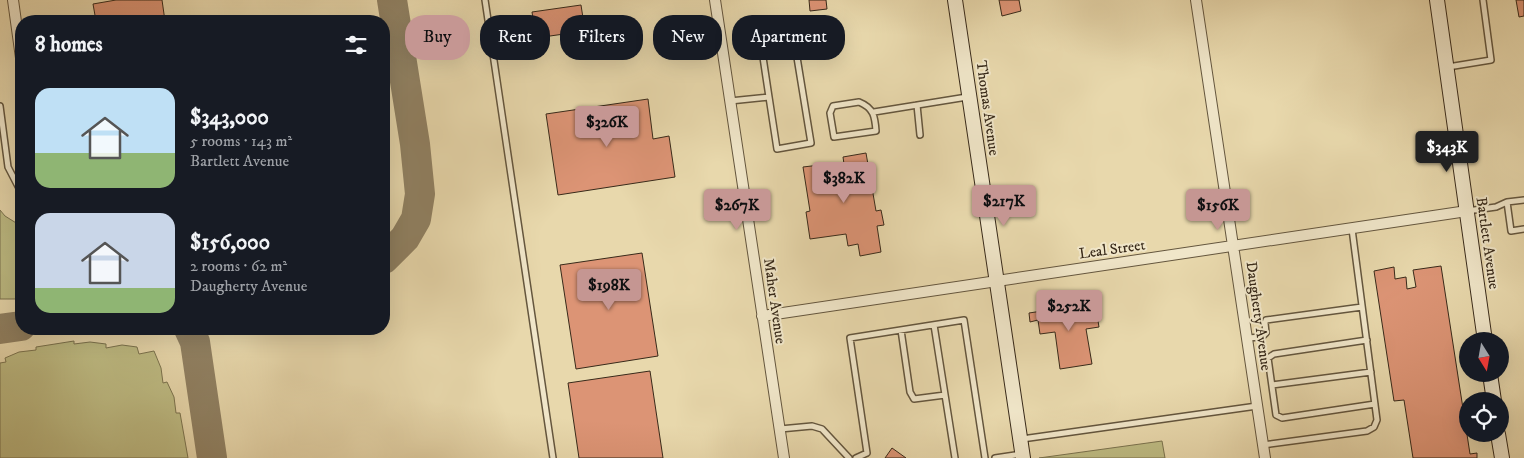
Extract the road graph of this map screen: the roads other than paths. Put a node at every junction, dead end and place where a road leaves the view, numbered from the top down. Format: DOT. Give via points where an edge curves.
graph roads {
  1 [pos="12,0"];
  2 [pos="485,0"];
  3 [pos="716,0"];
  4 [pos="955,0"];
  5 [pos="1196,0"];
  6 [pos="1437,0"];
  7 [pos="1483,0"];
  8 [pos="15,19"];
  9 [pos="1446,67"];
  10 [pos="770,97"];
  11 [pos="970,97"];
  12 [pos="730,101"];
  13 [pos="917,105"];
  14 [pos="0,106"];
  15 [pos="874,112"];
  16 [pos="920,135"];
  17 [pos="15,180"];
  18 [pos="1524,200"];
  19 [pos="1507,202"];
  20 [pos="1467,211"];
  21 [pos="1352,228"];
  22 [pos="1524,229"];
  23 [pos="1233,247"];
  24 [pos="997,282"];
  25 [pos="1362,306"];
  26 [pos="762,316"];
  27 [pos="934,325"];
  28 [pos="901,330"];
  29 [pos="1484,332"];
  30 [pos="1247,338"];
  31 [pos="1367,340"];
  32 [pos="1371,372"];
  33 [pos="1272,385"];
  34 [pos="945,395"];
  35 [pos="1376,404"];
  36 [pos="1257,406"];
  37 [pos="779,429"];
  38 [pos="1020,439"];
  39 [pos="1499,442"];
  40 [pos="1263,445"];
  41 [pos="1023,456"];
  42 [pos="553,458"];
  43 [pos="784,458"];
  44 [pos="849,458"];
  45 [pos="856,458"];
  46 [pos="955,458"];
  47 [pos="985,458"];
  48 [pos="995,458"];
  49 [pos="1265,458"];
  50 [pos="1502,458"];
  1 -- 8 [label="street"];
  2 -- 42 [label="lane"];
  3 -- 12 [label="street, Maher Avenue"];
  4 -- 11 [label="street, Thomas Avenue"];
  5 -- 23 [label="street, Daugherty Avenue"];
  6 -- 9 [label="street, Bartlett Avenue"];
  7 -- 9 [label="lane" via="1491,60"];
  9 -- 20 [label="street, Bartlett Avenue"];
  10 -- 10 [label="lane" via="777,149 811,143 794,39 761,44"];
  10 -- 12 [label="lane"];
  11 -- 13 [label="lane"];
  11 -- 24 [label="street, Thomas Avenue"];
  12 -- 26 [label="street, Maher Avenue"];
  13 -- 15 [label="lane"];
  13 -- 16 [label="lane"];
  14 -- 17 [label="lane" via="8,167"];
  15 -- 15 [label="lane" via="859,102 833,106 830,113 834,137 876,131"];
  18 -- 19 [label="lane"];
  19 -- 20 [label="lane"];
  19 -- 22 [label="lane" via="1511,231"];
  20 -- 21 [label="street, Leal Street"];
  20 -- 29 [label="street, Bartlett Avenue"];
  21 -- 23 [label="street, Leal Street"];
  21 -- 25 [label="lane"];
  23 -- 24 [label="street, Leal Street"];
  23 -- 30 [label="street, Daugherty Avenue"];
  24 -- 26 [label="street, Leal Street"];
  24 -- 38 [label="street, Thomas Avenue"];
  25 -- 30 [label="lane" via="1266,320 1266,333 1262,337"];
  25 -- 31 [label="lane"];
  26 -- 37 [label="street, Maher Avenue"];
  27 -- 28 [label="lane"];
  27 -- 34 [label="lane"];
  27 -- 47 [label="lane" via="964,320"];
  28 -- 34 [label="lane" via="910,392 914,399"];
  28 -- 45 [label="lane" via="850,338 867,453"];
  30 -- 36 [label="street, Daugherty Avenue"];
  31 -- 32 [label="lane"];
  31 -- 33 [label="lane" via="1274,354 1268,358"];
  32 -- 33 [label="lane"];
  32 -- 35 [label="lane"];
  33 -- 35 [label="lane" via="1276,415 1282,418"];
  34 -- 46 [label="lane"];
  35 -- 40 [label="lane" via="1378,420 1367,430"];
  36 -- 38 [label="lane"];
  36 -- 40 [label="street, Daugherty Avenue"];
  37 -- 43 [label="street, Maher Avenue"];
  37 -- 44 [label="lane" via="812,426 822,430"];
  38 -- 41 [label="street, Thomas Avenue"];
  39 -- 50 [label="street"];
  40 -- 49 [label="street, Daugherty Avenue"];
  41 -- 48 [label="lane"];
}
